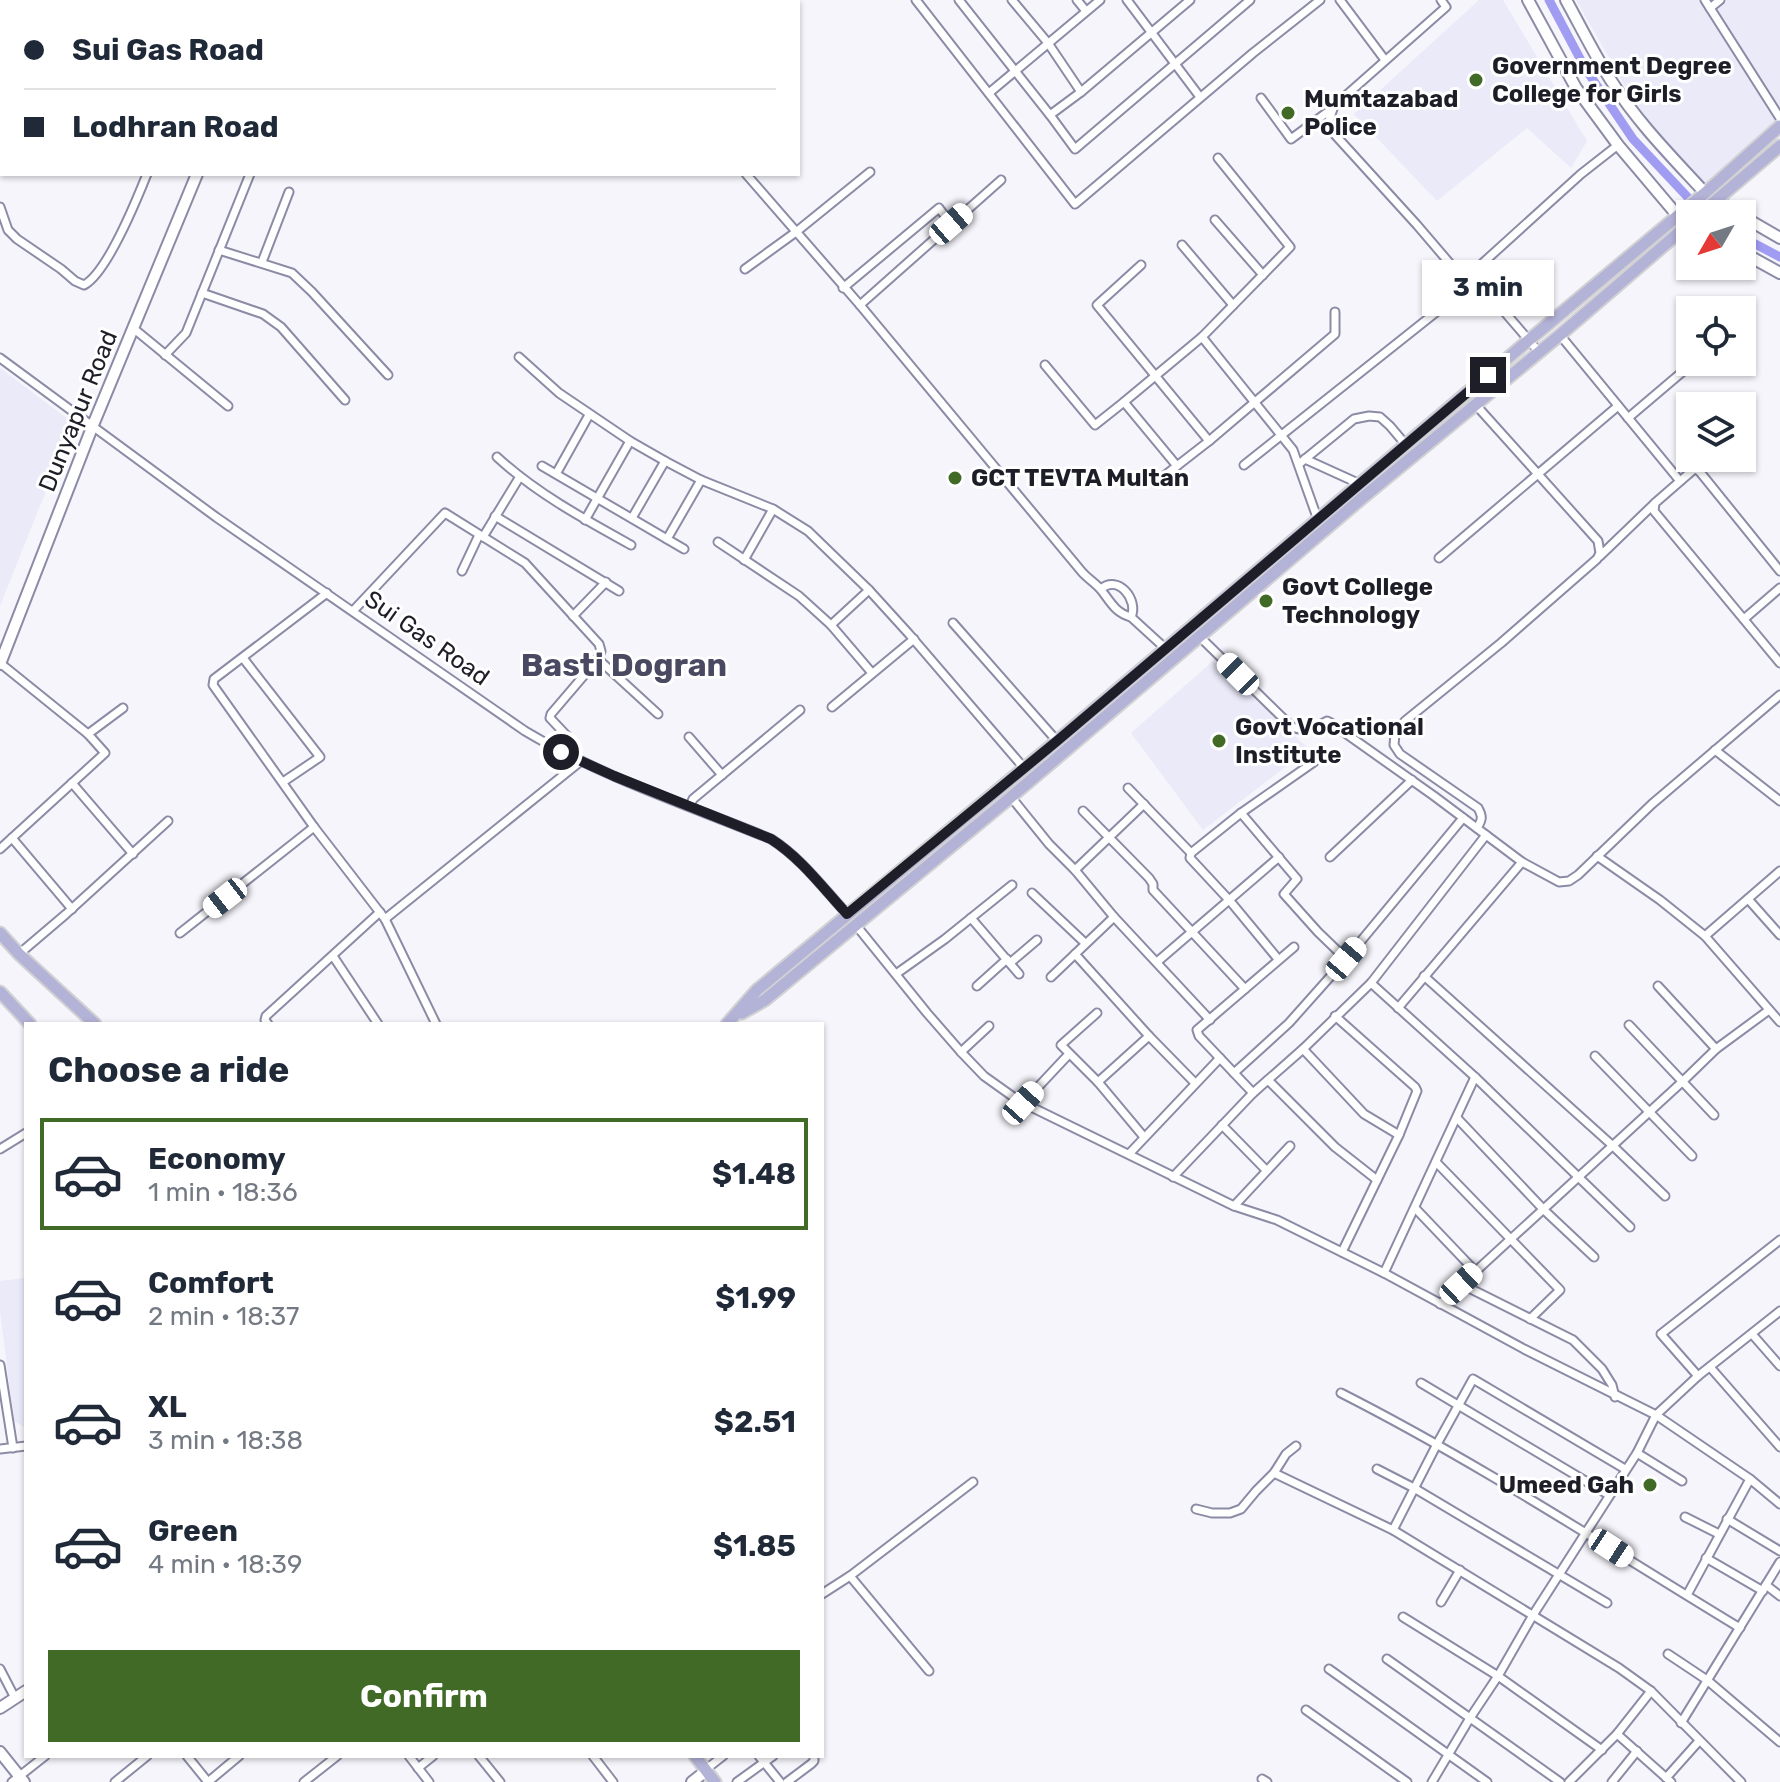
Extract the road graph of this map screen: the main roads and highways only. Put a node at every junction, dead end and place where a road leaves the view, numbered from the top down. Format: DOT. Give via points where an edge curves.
graph roads {
  1 [pos="1780,126"];
  2 [pos="1780,146"];
  3 [pos="1716,200"];
  4 [pos="1676,235"];
  5 [pos="0,933"];
  6 [pos="0,992"];
  7 [pos="731,1021"];
  8 [pos="28,1022"];
  9 [pos="93,1022"];
  10 [pos="697,1758"];
  11 [pos="715,1782"];
  1 -- 7 [label="main road" via="757,990"];
  2 -- 3 [label="main road"];
  4 -- 7 [label="main road" via="1011,797 765,1000"];
  5 -- 9 [label="main road"];
  6 -- 8 [label="main road"];
  10 -- 11 [label="main road"];
}
